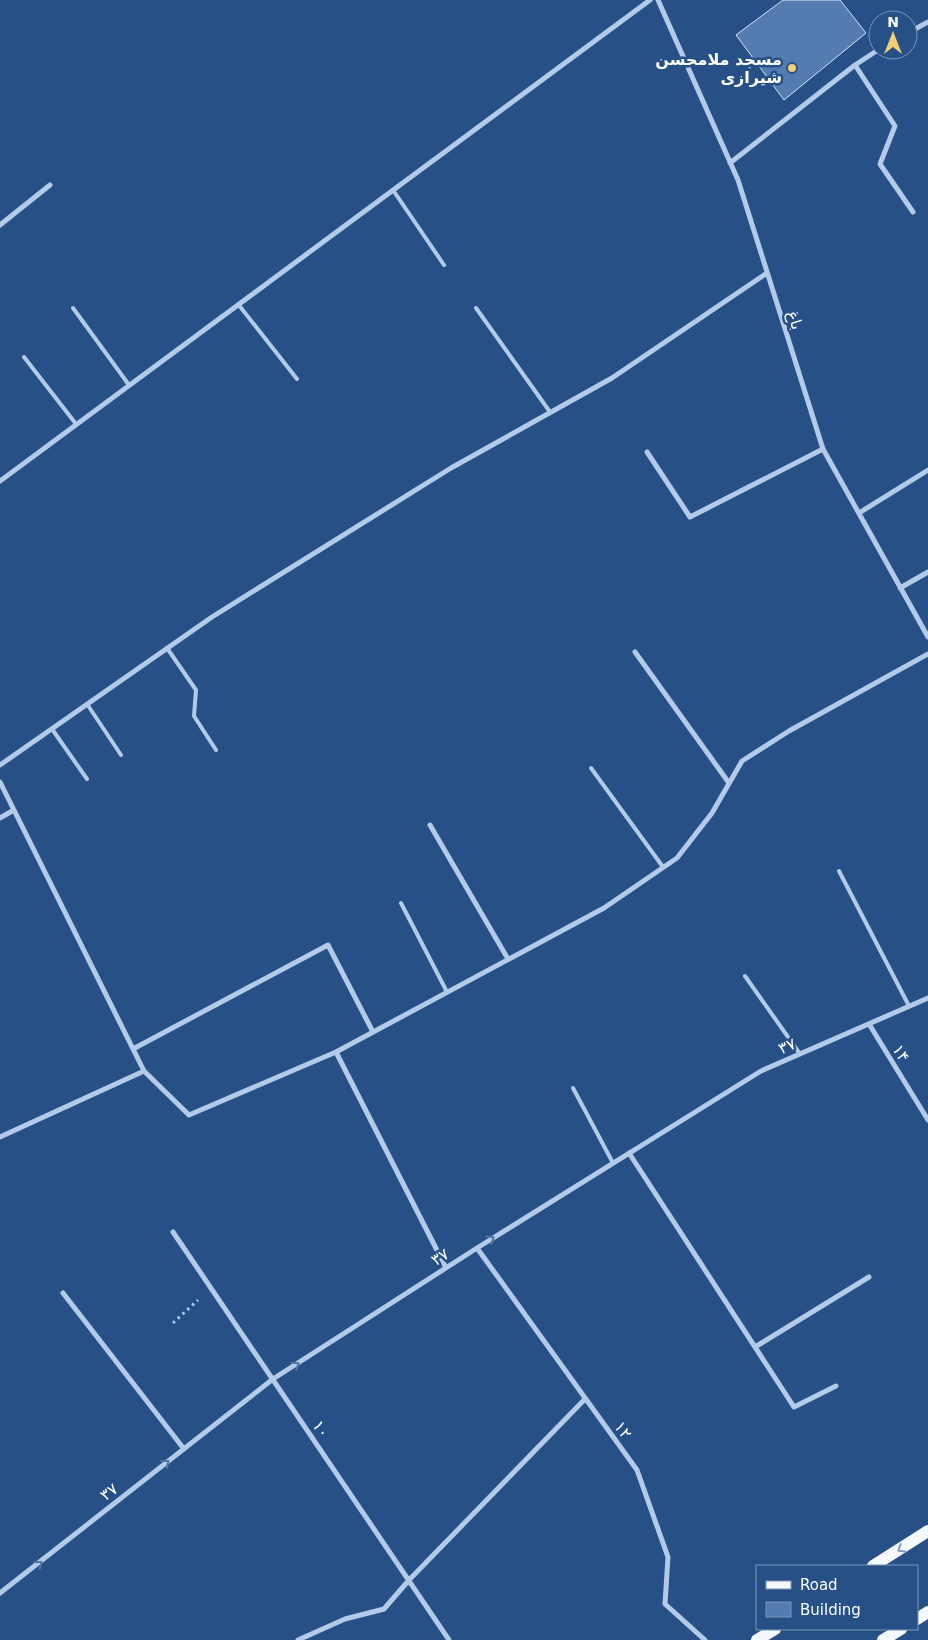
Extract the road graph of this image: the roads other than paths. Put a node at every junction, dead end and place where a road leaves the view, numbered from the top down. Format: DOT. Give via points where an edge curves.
graph roads {
  1 [pos="650,0"];
  2 [pos="658,0"];
  3 [pos="868,57"];
  4 [pos="855,65"];
  5 [pos="730,163"];
  6 [pos="50,185"];
  7 [pos="393,190"];
  8 [pos="912,212"];
  9 [pos="0,225"];
  10 [pos="444,265"];
  11 [pos="767,273"];
  12 [pos="238,304"];
  13 [pos="73,308"];
  14 [pos="476,308"];
  15 [pos="24,357"];
  16 [pos="297,378"];
  17 [pos="130,385"];
  18 [pos="550,412"];
  19 [pos="76,424"];
  20 [pos="823,449"];
  21 [pos="647,452"];
  22 [pos="928,470"];
  23 [pos="0,481"];
  24 [pos="858,513"];
  25 [pos="928,572"];
  26 [pos="900,588"];
  27 [pos="928,637"];
  28 [pos="167,648"];
  29 [pos="635,652"];
  30 [pos="928,654"];
  31 [pos="87,704"];
  32 [pos="52,729"];
  33 [pos="216,750"];
  34 [pos="121,755"];
  35 [pos="0,765"];
  36 [pos="591,768"];
  37 [pos="87,779"];
  38 [pos="0,782"];
  39 [pos="729,783"];
  40 [pos="14,810"];
  41 [pos="0,818"];
  42 [pos="430,825"];
  43 [pos="663,867"];
  44 [pos="839,871"];
  45 [pos="401,903"];
  46 [pos="508,959"];
  47 [pos="745,976"];
  48 [pos="447,992"];
  49 [pos="928,998"];
  50 [pos="909,1006"];
  51 [pos="869,1024"];
  52 [pos="373,1032"];
  53 [pos="133,1049"];
  54 [pos="336,1052"];
  55 [pos="800,1054"];
  56 [pos="144,1070"];
  57 [pos="572,1088"];
  58 [pos="928,1120"];
  59 [pos="0,1137"];
  60 [pos="629,1153"];
  61 [pos="613,1163"];
  62 [pos="172,1232"];
  63 [pos="478,1248"];
  64 [pos="446,1268"];
  65 [pos="869,1277"];
  66 [pos="63,1293"];
  67 [pos="755,1347"];
  68 [pos="273,1379"];
  69 [pos="836,1386"];
  70 [pos="585,1399"];
  71 [pos="184,1449"];
  72 [pos="928,1531"];
  73 [pos="875,1565"];
  74 [pos="409,1580"];
  75 [pos="0,1593"];
  76 [pos="773,1630"];
  77 [pos="899,1630"];
  78 [pos="298,1640"];
  79 [pos="449,1640"];
  80 [pos="705,1640"];
  81 [pos="757,1640"];
  82 [pos="883,1640"];
  1 -- 7 [label="street"];
  2 -- 5 [label="street, باغ"];
  3 -- 4 [label="street"];
  4 -- 5 [label="street"];
  4 -- 8 [label="street" via="895,126 880,164"];
  5 -- 11 [label="street, باغ"];
  6 -- 9 [label="street"];
  7 -- 10 [label="lane"];
  7 -- 12 [label="street"];
  11 -- 18 [label="street" via="612,378"];
  11 -- 20 [label="street, باغ"];
  12 -- 16 [label="lane"];
  12 -- 17 [label="street"];
  13 -- 17 [label="lane"];
  14 -- 18 [label="lane"];
  15 -- 19 [label="lane"];
  17 -- 19 [label="street"];
  18 -- 28 [label="street" via="451,468"];
  19 -- 23 [label="street"];
  20 -- 21 [label="street" via="690,517"];
  20 -- 24 [label="street, باغ"];
  22 -- 24 [label="street"];
  24 -- 26 [label="street, باغ"];
  25 -- 26 [label="street"];
  26 -- 27 [label="street, باغ"];
  28 -- 31 [label="street"];
  28 -- 33 [label="lane" via="196,690 194,716"];
  29 -- 39 [label="street"];
  30 -- 39 [label="street" via="789,731 742,762"];
  31 -- 32 [label="street"];
  31 -- 34 [label="lane"];
  32 -- 35 [label="street"];
  32 -- 37 [label="lane"];
  36 -- 43 [label="lane"];
  38 -- 40 [label="street"];
  39 -- 43 [label="street" via="712,813 677,858"];
  40 -- 41 [label="street"];
  40 -- 53 [label="street"];
  42 -- 46 [label="street"];
  43 -- 46 [label="street" via="604,908"];
  44 -- 50 [label="lane"];
  45 -- 48 [label="lane"];
  46 -- 48 [label="street"];
  47 -- 55 [label="lane"];
  48 -- 52 [label="street"];
  49 -- 50 [label="street, ۳۷"];
  50 -- 51 [label="street, ۳۷"];
  51 -- 55 [label="street, ۳۷"];
  51 -- 58 [label="street, ۱۴"];
  52 -- 53 [label="street" via="328,945"];
  52 -- 54 [label="street"];
  53 -- 56 [label="street"];
  54 -- 56 [label="street" via="189,1115"];
  54 -- 64 [label="street"];
  55 -- 60 [label="street, ۳۷" via="762,1070"];
  56 -- 59 [label="street"];
  57 -- 61 [label="lane"];
  60 -- 61 [label="street, ۳۷"];
  60 -- 67 [label="street"];
  63 -- 61 [label="street, ۳۷, one-way"];
  62 -- 68 [label="street, ۱۰"];
  63 -- 64 [label="street, ۳۷"];
  63 -- 70 [label="street, ۱۲"];
  68 -- 64 [label="street, ۳۷, one-way"];
  65 -- 67 [label="street"];
  66 -- 71 [label="street"];
  67 -- 69 [label="street" via="794,1407"];
  68 -- 71 [label="street, ۳۷"];
  68 -- 74 [label="street, ۱۰"];
  70 -- 74 [label="street"];
  70 -- 80 [label="street, ۱۲" via="637,1470 668,1557 665,1604"];
  75 -- 71 [label="street, ۳۷, one-way"];
  72 -- 73 [label="main road, one-way"];
  74 -- 78 [label="street" via="384,1609 345,1619"];
  74 -- 79 [label="street, ۱۰"];
  76 -- 81 [label="main road"];
  77 -- 82 [label="main road"];
}
